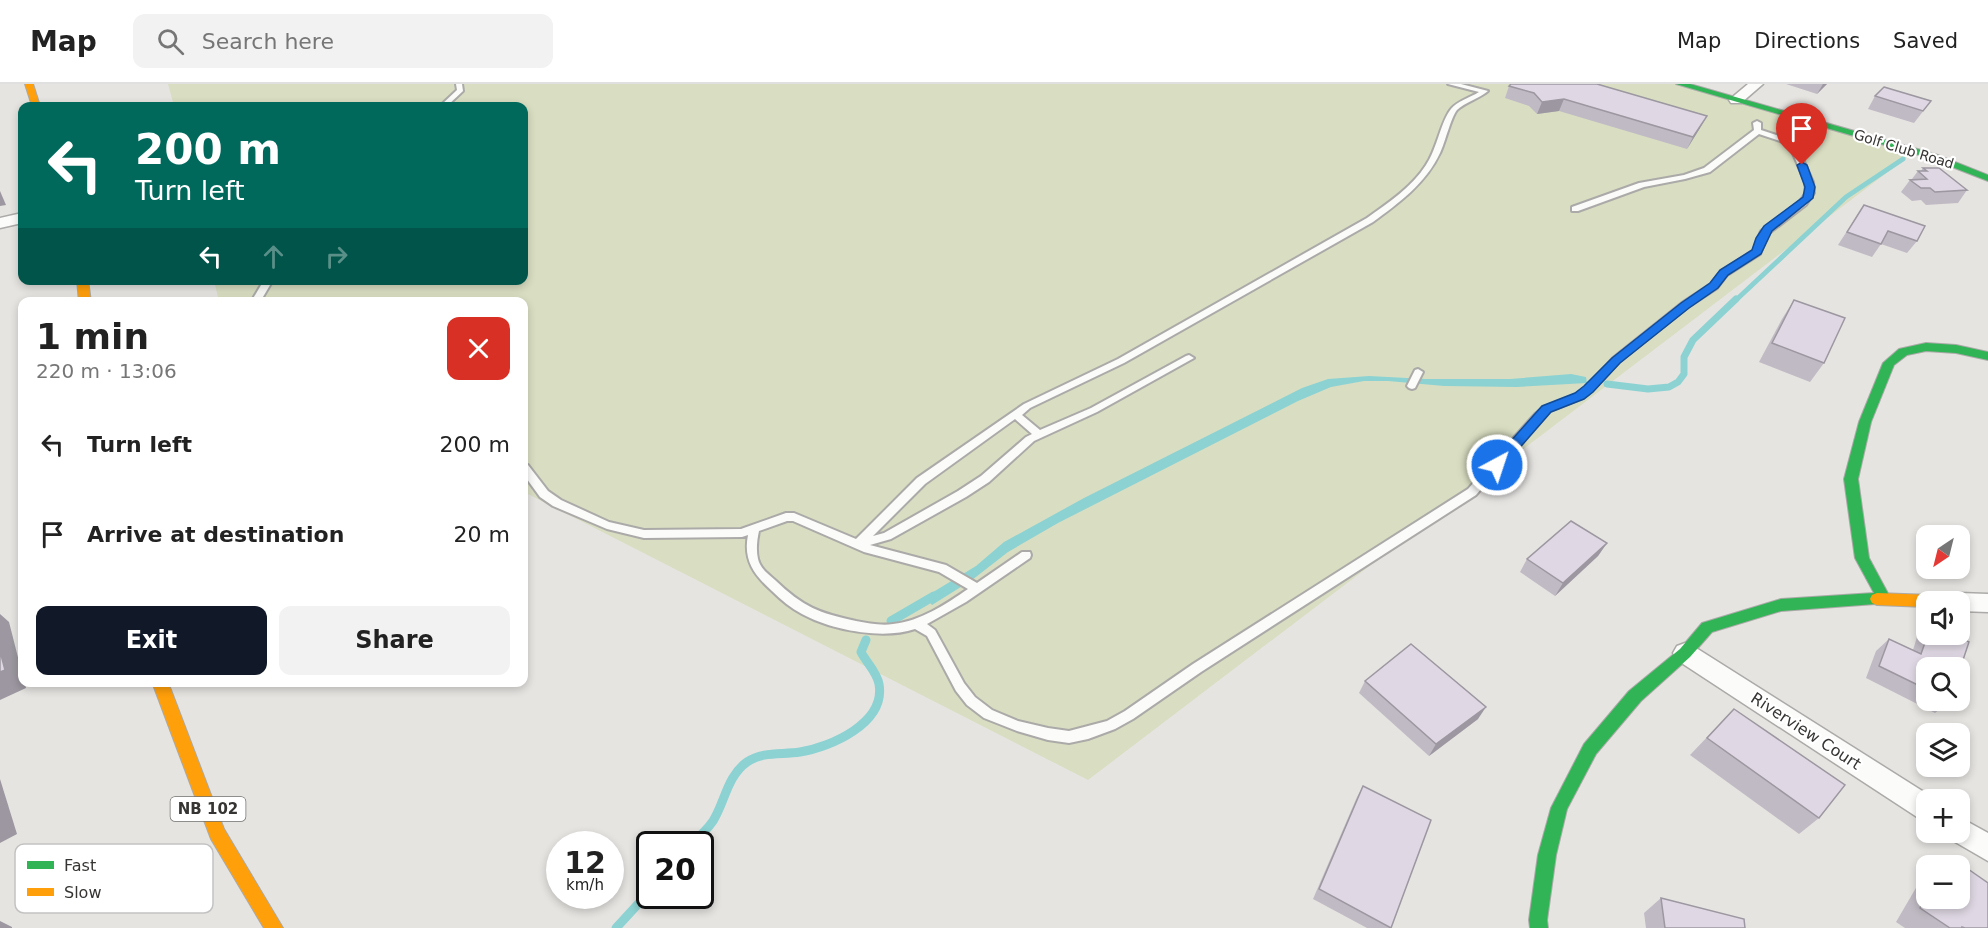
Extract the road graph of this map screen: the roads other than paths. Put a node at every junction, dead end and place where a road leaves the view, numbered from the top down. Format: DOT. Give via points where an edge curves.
graph roads {
  1 [pos="29,84"];
  2 [pos="459,84"];
  3 [pos="1451,84"];
  4 [pos="1680,84"];
  5 [pos="1756,84"];
  6 [pos="1736,100"];
  7 [pos="35,102"];
  8 [pos="448,102"];
  9 [pos="1988,178"];
  10 [pos="1575,208"];
  11 [pos="18,219"];
  12 [pos="0,223"];
  13 [pos="1988,356"];
  14 [pos="1189,358"];
  15 [pos="1418,372"];
  16 [pos="1412,386"];
  17 [pos="1015,414"];
  18 [pos="1039,435"];
  19 [pos="528,473"];
  20 [pos="754,530"];
  21 [pos="857,545"];
  22 [pos="1026,555"];
  23 [pos="974,586"];
  24 [pos="1884,599"];
  25 [pos="1916,600"];
  26 [pos="1970,602"];
  27 [pos="1988,603"];
  28 [pos="917,624"];
  29 [pos="1685,653"];
  30 [pos="162,687"];
  31 [pos="1916,802"];
  32 [pos="1970,837"];
  33 [pos="1988,848"];
  34 [pos="274,928"];
  35 [pos="1539,928"];
  1 -- 7 [label="street"];
  2 -- 8 [label="lane" via="461,90"];
  3 -- 17 [label="lane" via="1485,91 1454,109 1434,160 1400,198 1370,220 1141,349"];
  4 -- 6 [label="street, Golf Club Road"];
  5 -- 6 [label="street"];
  6 -- 9 [label="street, Golf Club Road" via="1932,156"];
  10 -- 28 [label="lane" via="1642,185 1707,170 1758,127 1792,143 1810,193 1764,233 1757,252 1724,273 1714,286 1616,360 1580,396 1547,409 1472,492 1111,725 1069,737 1048,735 988,714 960,687 931,633"];
  11 -- 12 [label="street"];
  13 -- 24 [label="street" via="1926,347 1903,352 1889,363 1865,422 1851,479 1862,558"];
  14 -- 18 [label="lane"];
  15 -- 16 [label="lane"];
  17 -- 18 [label="lane"];
  17 -- 21 [label="lane" via="921,481"];
  18 -- 21 [label="lane" via="1020,445 962,495 887,536"];
  19 -- 20 [label="lane" via="544,494 558,503 627,531 726,534"];
  20 -- 21 [label="lane" via="794,517"];
  20 -- 28 [label="lane" via="752,560 761,574 805,612 892,630"];
  21 -- 23 [label="lane" via="949,571"];
  22 -- 23 [label="lane"];
  23 -- 28 [label="lane"];
  24 -- 25 [label="street"];
  24 -- 29 [label="street" via="1781,605 1707,627"];
  26 -- 27 [label="street"];
  29 -- 31 [label="street, Riverview Court"];
  29 -- 35 [label="street" via="1635,696 1590,749 1559,808 1546,855"];
  30 -- 34 [label="street, NB 102" via="217,832"];
  32 -- 33 [label="street"];
}
